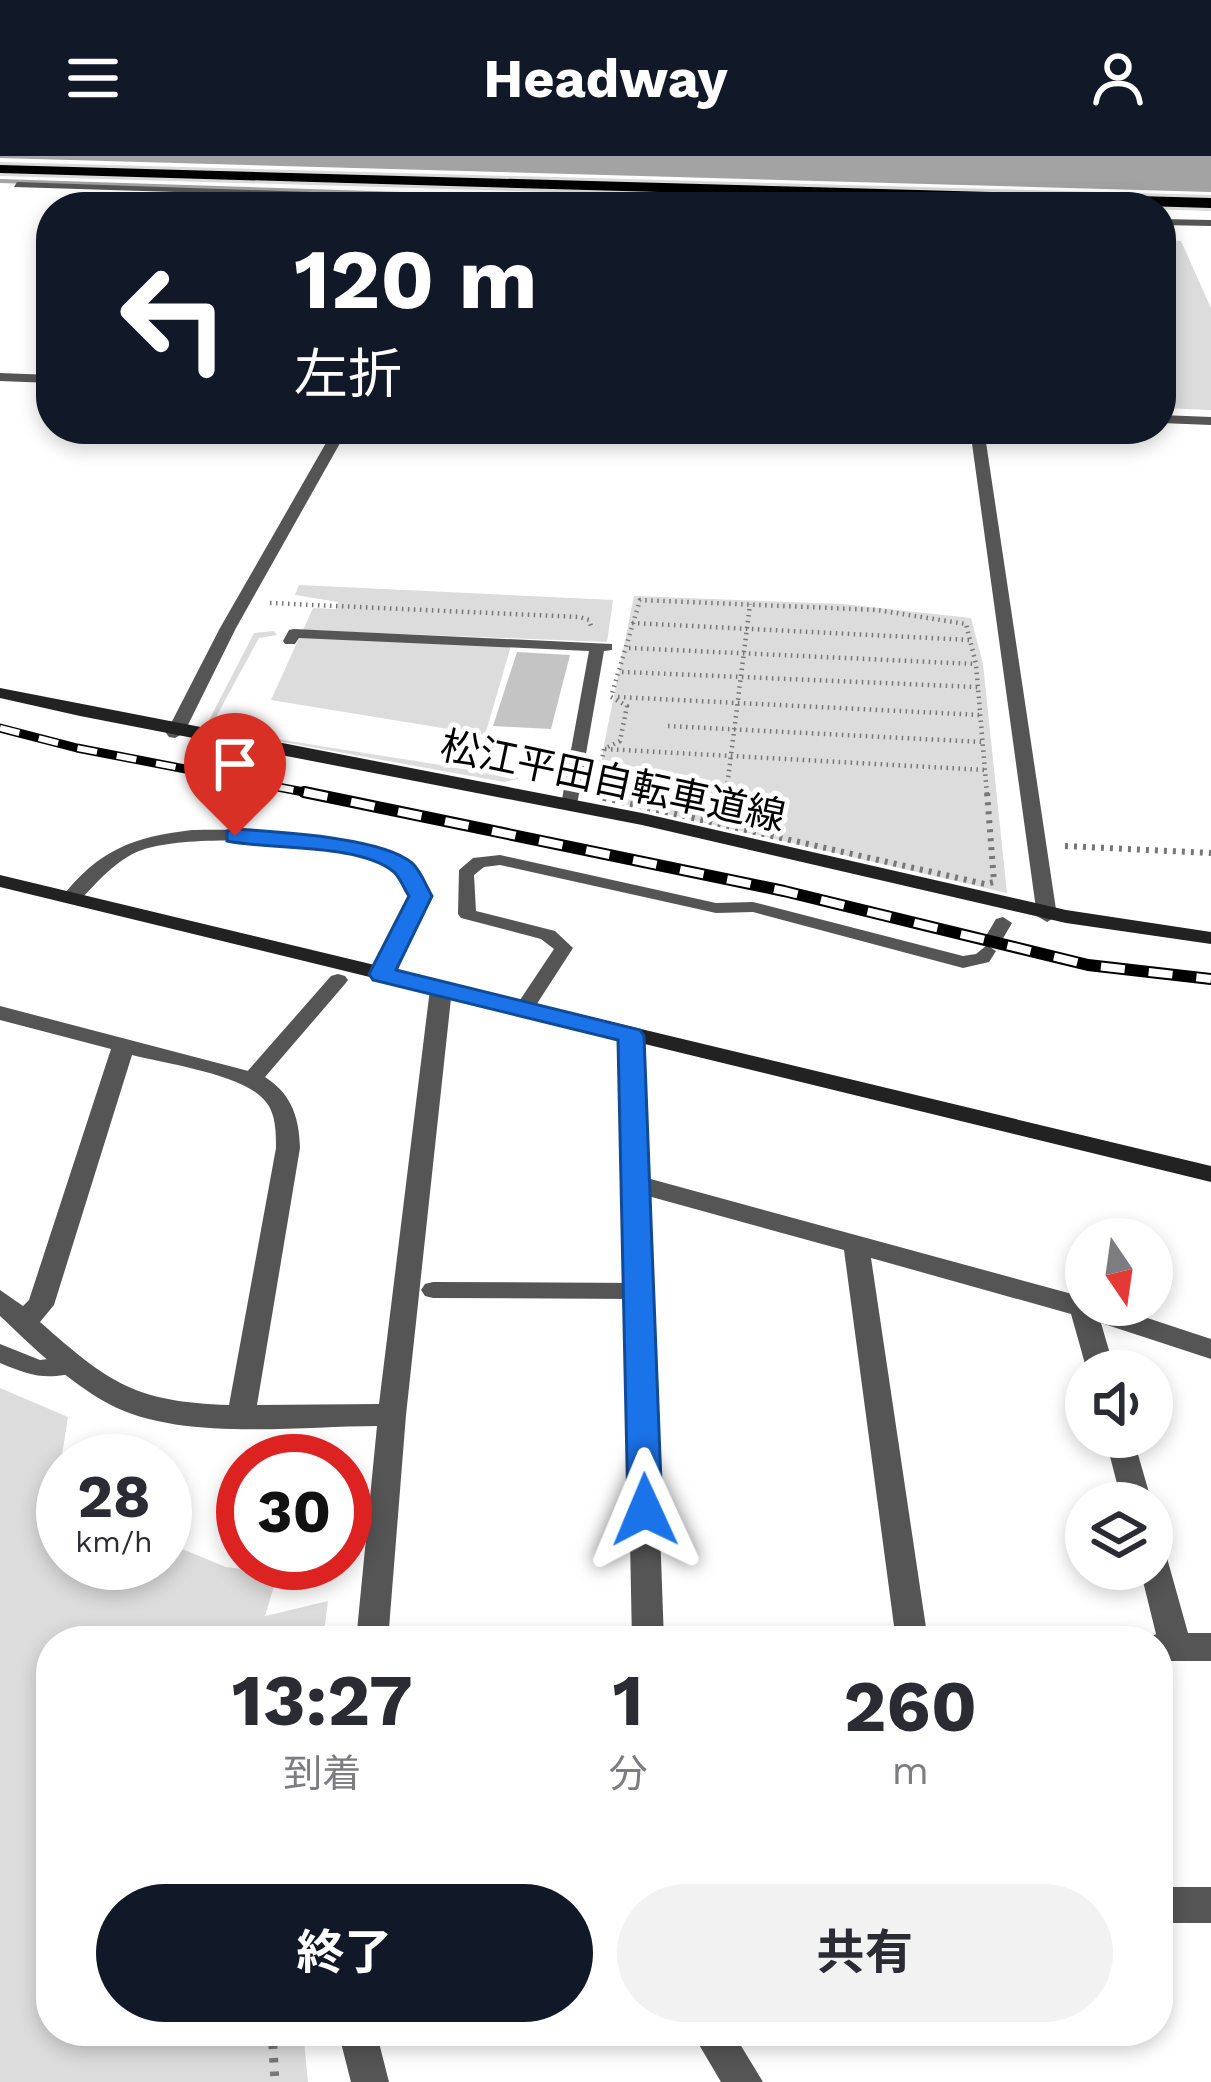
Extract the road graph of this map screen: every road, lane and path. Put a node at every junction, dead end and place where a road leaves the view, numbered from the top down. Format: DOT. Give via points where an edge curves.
graph roads {
  1 [pos="0,172"];
  2 [pos="20,182"];
  3 [pos="224,192"];
  4 [pos="781,192"];
  5 [pos="0,198"];
  6 [pos="1176,202"];
  7 [pos="1211,203"];
  8 [pos="1176,222"];
  9 [pos="1211,223"];
  10 [pos="0,377"];
  11 [pos="36,378"];
  12 [pos="1176,420"];
  13 [pos="1211,421"];
  14 [pos="333,444"];
  15 [pos="979,444"];
  16 [pos="243,602"];
  17 [pos="750,604"];
  18 [pos="632,623"];
  19 [pos="591,626"];
  20 [pos="747,629"];
  21 [pos="970,640"];
  22 [pos="290,641"];
  23 [pos="634,648"];
  24 [pos="744,653"];
  25 [pos="976,664"];
  26 [pos="621,671"];
  27 [pos="741,677"];
  28 [pos="978,687"];
  29 [pos="0,693"];
  30 [pos="611,697"];
  31 [pos="738,703"];
  32 [pos="980,716"];
  33 [pos="668,726"];
  34 [pos="735,729"];
  35 [pos="175,733"];
  36 [pos="982,742"];
  37 [pos="580,748"];
  38 [pos="604,749"];
  39 [pos="732,756"];
  40 [pos="985,770"];
  41 [pos="568,805"];
  42 [pos="723,825"];
  43 [pos="1037,845"];
  44 [pos="1211,853"];
  45 [pos="0,881"];
  46 [pos="71,898"];
  47 [pos="1047,916"];
  48 [pos="995,937"];
  49 [pos="1211,938"];
  50 [pos="382,974"];
  51 [pos="338,980"];
  52 [pos="441,989"];
  53 [pos="524,1010"];
  54 [pos="0,1013"];
  55 [pos="631,1036"];
  56 [pos="124,1046"];
  57 [pos="252,1079"];
  58 [pos="1211,1174"];
  59 [pos="638,1184"];
  60 [pos="856,1243"];
  61 [pos="433,1290"];
  62 [pos="640,1291"];
  63 [pos="0,1300"];
  64 [pos="1065,1302"];
  65 [pos="23,1322"];
  66 [pos="1141,1326"];
  67 [pos="1211,1349"];
  68 [pos="0,1354"];
  69 [pos="72,1365"];
  70 [pos="242,1414"];
  71 [pos="392,1415"];
  72 [pos="1157,1590"];
  73 [pos="373,1626"];
  74 [pos="649,1626"];
  75 [pos="910,1626"];
  76 [pos="1163,1626"];
  77 [pos="1173,1647"];
  78 [pos="1211,1647"];
  79 [pos="1173,1905"];
  80 [pos="1211,1905"];
  81 [pos="273,2046"];
  82 [pos="361,2046"];
  83 [pos="720,2046"];
  84 [pos="274,2082"];
  85 [pos="370,2082"];
  86 [pos="744,2082"];
  1 -- 2 [label="street"];
  1 -- 4 [label="highway"];
  2 -- 3 [label="street"];
  2 -- 5 [label="street"];
  6 -- 7 [label="highway"];
  8 -- 9 [label="street"];
  10 -- 11 [label="street"];
  12 -- 13 [label="street"];
  14 -- 16 [label="street"];
  15 -- 43 [label="street"];
  16 -- 19 [label="path" via="578,617"];
  16 -- 35 [label="street"];
  17 -- 18 [label="path" via="640,600"];
  17 -- 20 [label="path"];
  17 -- 21 [label="path" via="956,620"];
  18 -- 20 [label="path"];
  18 -- 26 [label="path"];
  20 -- 21 [label="path"];
  20 -- 24 [label="path"];
  21 -- 25 [label="path"];
  22 -- 37 [label="lane" via="294,633 602,647"];
  23 -- 24 [label="path"];
  24 -- 25 [label="path"];
  24 -- 27 [label="path"];
  25 -- 28 [label="path"];
  26 -- 27 [label="path"];
  26 -- 30 [label="path"];
  27 -- 28 [label="path"];
  27 -- 31 [label="path"];
  28 -- 32 [label="path"];
  29 -- 35 [label="street, 松江平田自転車道線"];
  30 -- 31 [label="path"];
  30 -- 38 [label="path" via="627,706 620,741"];
  31 -- 32 [label="path"];
  31 -- 34 [label="path"];
  32 -- 36 [label="path"];
  33 -- 34 [label="path"];
  34 -- 36 [label="path"];
  34 -- 39 [label="path"];
  35 -- 41 [label="street, 松江平田自転車道線"];
  36 -- 40 [label="path"];
  37 -- 38 [label="path"];
  37 -- 41 [label="lane"];
  38 -- 39 [label="path"];
  38 -- 42 [label="path" via="596,792 604,798"];
  39 -- 40 [label="path"];
  39 -- 42 [label="path"];
  40 -- 42 [label="path" via="994,882 985,884"];
  41 -- 47 [label="street, 松江平田自転車道線"];
  43 -- 44 [label="path"];
  43 -- 47 [label="street"];
  45 -- 46 [label="street"];
  46 -- 50 [label="street"];
  46 -- 50 [label="street" via="133,846 163,838 299,840 382,856 405,869 420,896"];
  47 -- 49 [label="street, 松江平田自転車道線"];
  48 -- 53 [label="lane" via="982,958 963,962 753,907 716,908 479,862 465,874 467,914 548,935 563,948"];
  50 -- 52 [label="street"];
  51 -- 57 [label="lane"];
  52 -- 53 [label="street"];
  52 -- 71 [label="street"];
  53 -- 55 [label="street"];
  54 -- 56 [label="street"];
  55 -- 58 [label="street"];
  55 -- 59 [label="street"];
  56 -- 57 [label="street"];
  56 -- 65 [label="street" via="40,1305"];
  57 -- 70 [label="street" via="285,1109 289,1148"];
  59 -- 60 [label="street"];
  59 -- 62 [label="street"];
  60 -- 64 [label="street"];
  60 -- 75 [label="street"];
  61 -- 62 [label="lane"];
  62 -- 74 [label="street"];
  63 -- 65 [label="street"];
  65 -- 69 [label="street"];
  66 -- 67 [label="street"];
  68 -- 69 [label="lane" via="38,1370"];
  69 -- 70 [label="street" via="126,1401 167,1413"];
  70 -- 71 [label="street"];
  71 -- 73 [label="street"];
  72 -- 76 [label="street"];
  77 -- 78 [label="street"];
  79 -- 80 [label="street"];
  81 -- 84 [label="path"];
  82 -- 85 [label="street"];
  83 -- 86 [label="street"];
}
